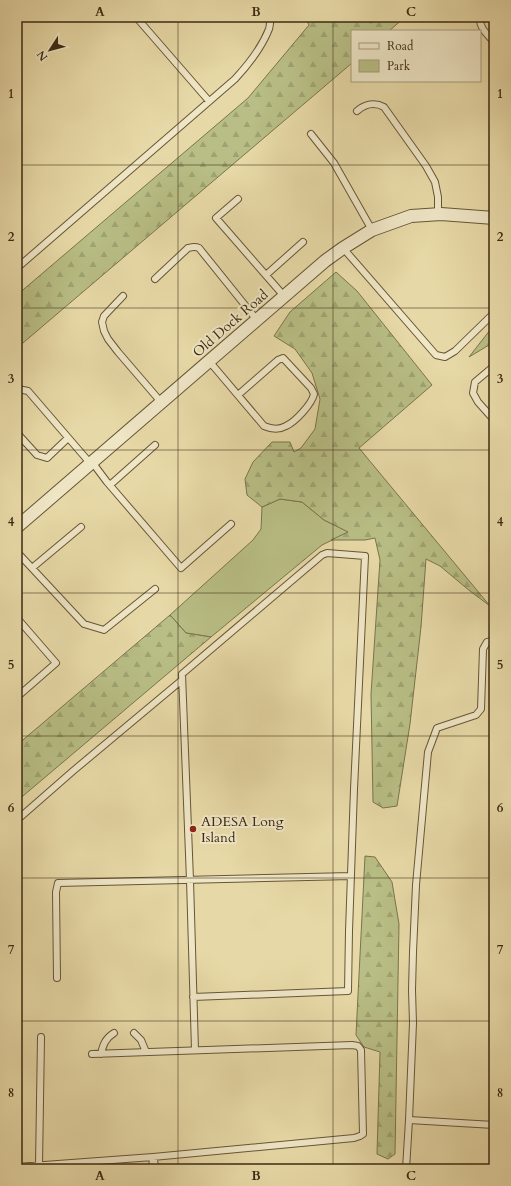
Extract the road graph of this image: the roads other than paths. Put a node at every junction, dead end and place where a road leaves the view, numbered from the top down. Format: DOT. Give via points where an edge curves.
graph roads {
  1 [pos="136,17"];
  2 [pos="271,17"];
  3 [pos="480,17"];
  4 [pos="494,42"];
  5 [pos="209,101"];
  6 [pos="357,111"];
  7 [pos="311,134"];
  8 [pos="238,199"];
  9 [pos="438,214"];
  10 [pos="494,218"];
  11 [pos="372,230"];
  12 [pos="304,242"];
  13 [pos="343,248"];
  14 [pos="17,268"];
  15 [pos="266,276"];
  16 [pos="155,279"];
  17 [pos="123,296"];
  18 [pos="284,296"];
  19 [pos="494,313"];
  20 [pos="257,320"];
  21 [pos="208,361"];
  22 [pos="494,366"];
  23 [pos="17,390"];
  24 [pos="238,396"];
  25 [pos="161,402"];
  26 [pos="494,420"];
  27 [pos="17,433"];
  28 [pos="68,438"];
  29 [pos="155,445"];
  30 [pos="91,463"];
  31 [pos="110,486"];
  32 [pos="232,524"];
  33 [pos="17,527"];
  34 [pos="81,527"];
  35 [pos="17,552"];
  36 [pos="32,568"];
  37 [pos="155,589"];
  38 [pos="17,618"];
  39 [pos="494,641"];
  40 [pos="182,680"];
  41 [pos="17,697"];
  42 [pos="17,820"];
  43 [pos="351,876"];
  44 [pos="190,880"];
  45 [pos="57,978"];
  46 [pos="193,998"];
  47 [pos="114,1033"];
  48 [pos="134,1034"];
  49 [pos="41,1037"];
  50 [pos="195,1050"];
  51 [pos="146,1052"];
  52 [pos="92,1054"];
  53 [pos="101,1054"];
  54 [pos="409,1120"];
  55 [pos="494,1125"];
  56 [pos="153,1157"];
  57 [pos="39,1165"];
  58 [pos="17,1167"];
  59 [pos="152,1169"];
  60 [pos="156,1169"];
  61 [pos="406,1169"];
  1 -- 5 [label="lane"];
  2 -- 5 [label="lane" via="269,29 249,64"];
  3 -- 4 [label="lane" via="482,27"];
  5 -- 14 [label="lane"];
  6 -- 9 [label="lane" via="372,104 384,107 426,166 438,198"];
  7 -- 11 [label="lane" via="334,163"];
  8 -- 15 [label="lane" via="216,218"];
  9 -- 10 [label="street, Old Dock Road"];
  9 -- 11 [label="street, Old Dock Road" via="411,216"];
  11 -- 13 [label="street, Old Dock Road"];
  12 -- 15 [label="lane"];
  13 -- 18 [label="street, Old Dock Road"];
  13 -- 19 [label="lane" via="436,355 445,357 455,351"];
  15 -- 18 [label="lane"];
  16 -- 20 [label="lane" via="188,248 199,248"];
  17 -- 25 [label="lane" via="104,316 104,331 118,352"];
  18 -- 20 [label="street, Old Dock Road"];
  20 -- 21 [label="street, Old Dock Road"];
  21 -- 24 [label="lane"];
  21 -- 25 [label="street, Old Dock Road"];
  22 -- 26 [label="lane" via="474,382 473,393"];
  23 -- 28 [label="lane" via="28,391"];
  24 -- 24 [label="lane" via="264,426 276,428 292,422 311,403 314,394 285,359 281,358"];
  25 -- 30 [label="street, Old Dock Road"];
  27 -- 28 [label="lane" via="37,455 47,458"];
  28 -- 30 [label="lane"];
  29 -- 31 [label="lane"];
  30 -- 31 [label="lane"];
  30 -- 33 [label="street, Old Dock Road"];
  31 -- 32 [label="lane" via="181,568"];
  34 -- 36 [label="lane"];
  35 -- 36 [label="lane"];
  36 -- 37 [label="lane" via="84,624 104,630"];
  38 -- 41 [label="lane" via="56,663"];
  39 -- 54 [label="lane" via="487,642 483,649 481,709 476,715 437,728 428,752 416,885"];
  40 -- 42 [label="lane"];
  40 -- 43 [label="lane" via="182,674 322,555 326,553 365,556"];
  40 -- 44 [label="lane"];
  43 -- 44 [label="lane"];
  43 -- 46 [label="lane" via="348,991"];
  44 -- 45 [label="lane" via="58,883"];
  44 -- 46 [label="lane"];
  46 -- 50 [label="lane"];
  47 -- 53 [label="lane" via="104,1043"];
  48 -- 51 [label="lane" via="141,1040"];
  49 -- 57 [label="lane"];
  50 -- 51 [label="lane"];
  50 -- 56 [label="lane" via="358,1046 361,1050 363,1134 354,1138"];
  51 -- 53 [label="lane"];
  52 -- 53 [label="lane"];
  54 -- 55 [label="lane"];
  54 -- 61 [label="lane"];
  56 -- 57 [label="lane"];
  56 -- 59 [label="lane"];
  56 -- 60 [label="lane"];
  57 -- 58 [label="lane"];
}
